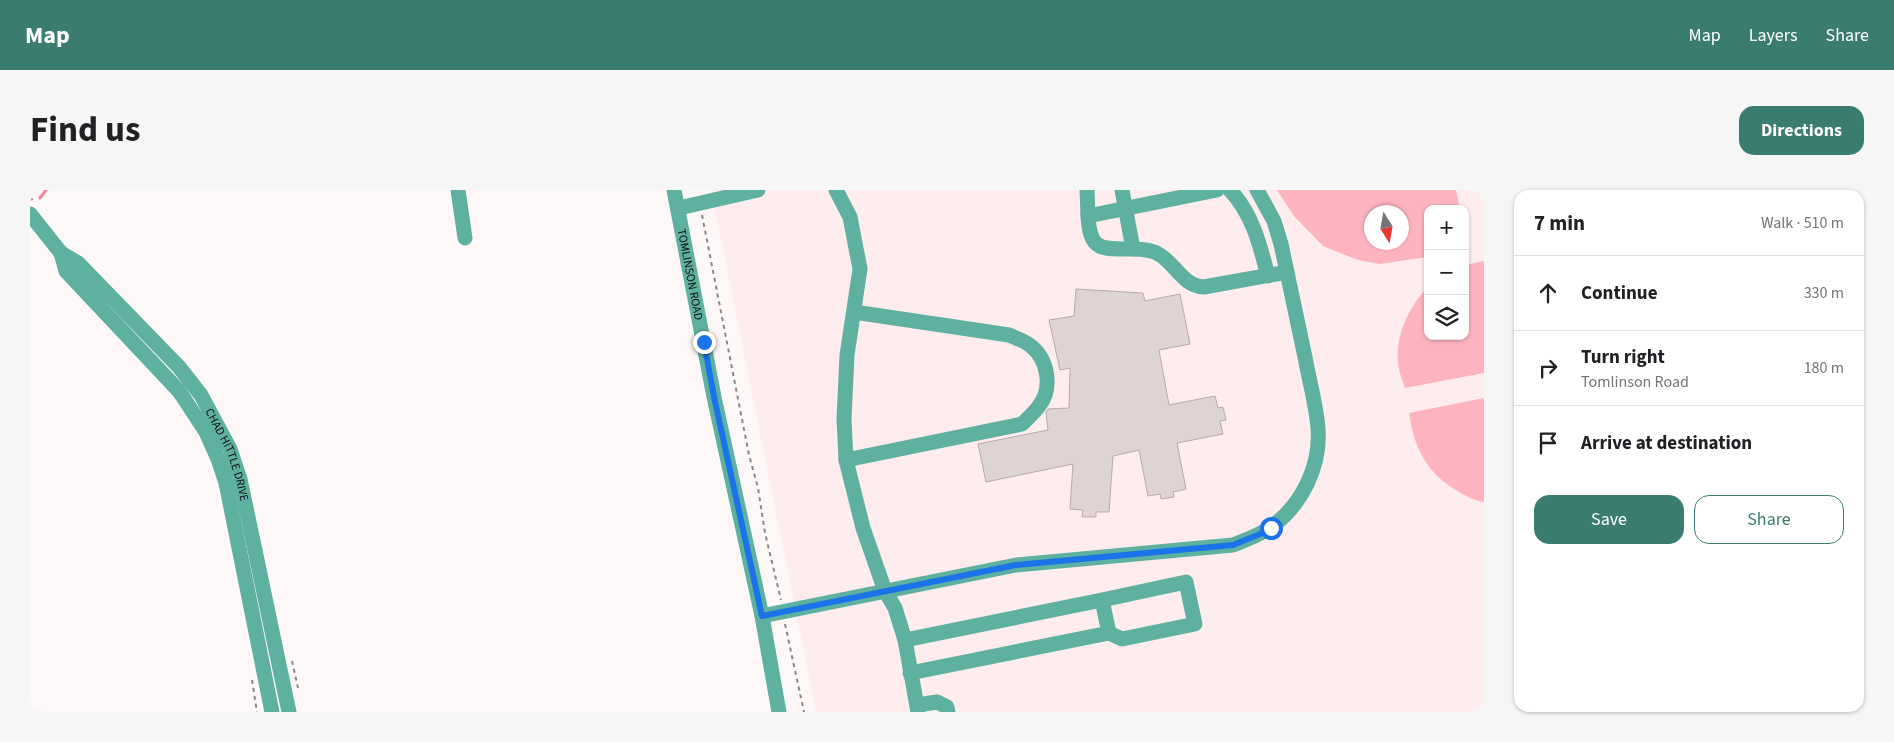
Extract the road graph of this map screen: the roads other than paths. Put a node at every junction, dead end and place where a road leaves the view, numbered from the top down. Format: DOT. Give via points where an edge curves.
graph roads {
  1 [pos="458,190"];
  2 [pos="674,190"];
  3 [pos="758,190"];
  4 [pos="836,190"];
  5 [pos="1087,190"];
  6 [pos="1122,190"];
  7 [pos="1217,190"];
  8 [pos="1230,190"];
  9 [pos="1257,190"];
  10 [pos="679,208"];
  11 [pos="1126,209"];
  12 [pos="30,214"];
  13 [pos="1088,216"];
  14 [pos="464,238"];
  15 [pos="1133,248"];
  16 [pos="61,253"];
  17 [pos="1287,272"];
  18 [pos="1268,276"];
  19 [pos="854,312"];
  20 [pos="846,460"];
  21 [pos="885,590"];
  22 [pos="1102,600"];
  23 [pos="762,616"];
  24 [pos="1109,633"];
  25 [pos="905,640"];
  26 [pos="910,673"];
  27 [pos="918,708"];
  28 [pos="272,712"];
  29 [pos="289,712"];
  30 [pos="779,712"];
  31 [pos="948,712"];
  1 -- 14 [label="street"];
  2 -- 10 [label="street, TOMLINSON ROAD"];
  3 -- 10 [label="street"];
  4 -- 19 [label="street" via="850,217 860,269"];
  5 -- 13 [label="street"];
  6 -- 11 [label="street"];
  7 -- 11 [label="street"];
  8 -- 18 [label="street" via="1248,215"];
  9 -- 17 [label="street" via="1274,221"];
  10 -- 23 [label="street, TOMLINSON ROAD" via="714,397"];
  11 -- 13 [label="street"];
  11 -- 15 [label="street"];
  12 -- 16 [label="street, CHAD HITTLE DRIVE"];
  13 -- 15 [label="street" via="1088,230 1095,244 1103,249"];
  15 -- 18 [label="street" via="1160,255 1195,287"];
  16 -- 28 [label="street, CHAD HITTLE DRIVE" via="66,271 179,391 206,432 226,483"];
  16 -- 29 [label="street, CHAD HITTLE DRIVE" via="78,262 179,367 201,395 230,449 240,479"];
  17 -- 18 [label="street"];
  17 -- 21 [label="street" via="1316,415 1318,449 1300,496 1271,528 1233,545 1016,565"];
  19 -- 20 [label="street" via="847,355"];
  19 -- 20 [label="street" via="1009,335 1030,344 1040,355 1048,390 1040,406 1022,424"];
  20 -- 21 [label="street"];
  21 -- 23 [label="street"];
  21 -- 25 [label="street" via="895,608"];
  22 -- 24 [label="street"];
  22 -- 24 [label="street" via="1186,582 1195,624 1122,639"];
  22 -- 25 [label="street"];
  23 -- 30 [label="street, TOMLINSON ROAD"];
  24 -- 26 [label="street"];
  25 -- 26 [label="street"];
  26 -- 27 [label="street"];
  27 -- 31 [label="street" via="937,702 947,707"];
}
